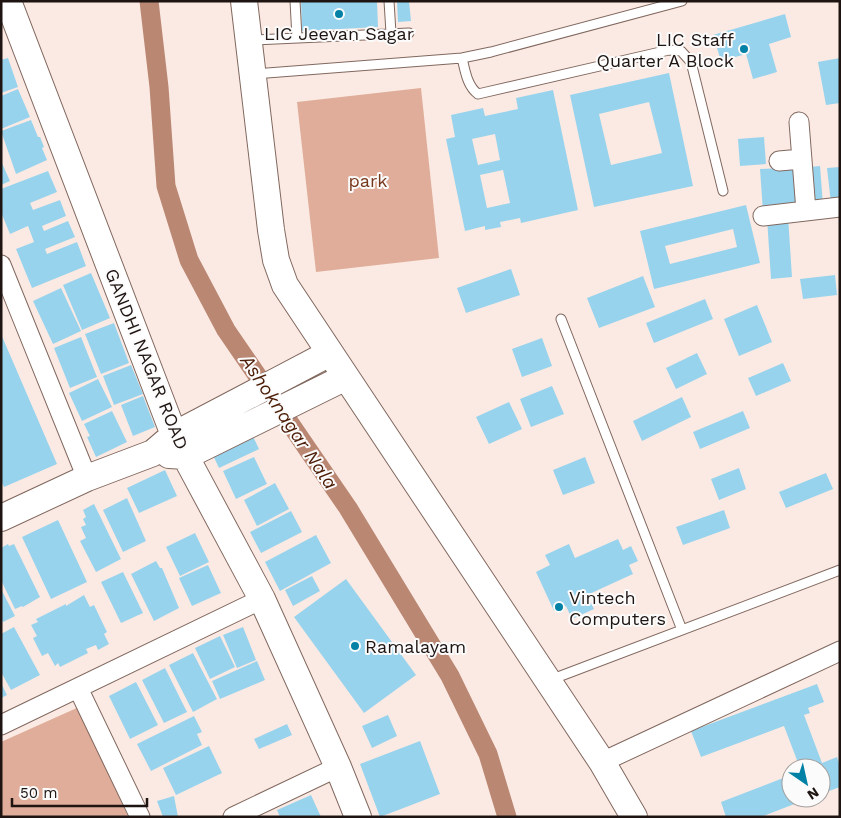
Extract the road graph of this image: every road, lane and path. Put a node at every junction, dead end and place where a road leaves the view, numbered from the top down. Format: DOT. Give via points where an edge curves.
graph roads {
  1 [pos="8,1"];
  2 [pos="244,1"];
  3 [pos="294,1"];
  4 [pos="389,1"];
  5 [pos="682,1"];
  6 [pos="409,33"];
  7 [pos="391,34"];
  8 [pos="297,38"];
  9 [pos="248,40"];
  10 [pos="462,58"];
  11 [pos="251,74"];
  12 [pos="799,122"];
  13 [pos="802,160"];
  14 [pos="779,162"];
  15 [pos="723,191"];
  16 [pos="840,207"];
  17 [pos="806,211"];
  18 [pos="763,216"];
  19 [pos="1,265"];
  20 [pos="561,319"];
  21 [pos="322,357"];
  22 [pos="337,382"];
  23 [pos="188,441"];
  24 [pos="87,478"];
  25 [pos="1,518"];
  26 [pos="840,570"];
  27 [pos="262,599"];
  28 [pos="682,630"];
  29 [pos="840,651"];
  30 [pos="548,680"];
  31 [pos="78,688"];
  32 [pos="1,725"];
  33 [pos="602,762"];
  34 [pos="338,767"];
  35 [pos="140,817"];
  36 [pos="233,817"];
  37 [pos="358,817"];
  38 [pos="634,817"];
  1 -- 23 [label="street, GANDHI NAGAR ROAD"];
  2 -- 9 [label="street"];
  3 -- 8 [label="lane"];
  4 -- 7 [label="lane"];
  5 -- 10 [label="lane"];
  6 -- 7 [label="lane"];
  7 -- 8 [label="lane"];
  8 -- 9 [label="lane"];
  9 -- 11 [label="street"];
  10 -- 11 [label="lane"];
  10 -- 15 [label="lane" via="469,82 478,94 670,50 682,52 691,62"];
  11 -- 21 [label="street" via="276,260 285,286"];
  12 -- 13 [label="street"];
  13 -- 14 [label="street"];
  13 -- 17 [label="street"];
  16 -- 17 [label="street"];
  17 -- 18 [label="street"];
  19 -- 24 [label="street"];
  20 -- 28 [label="lane"];
  21 -- 22 [label="street"];
  21 -- 23 [label="street"];
  22 -- 23 [label="street"];
  22 -- 30 [label="street"];
  23 -- 24 [label="street"];
  23 -- 27 [label="street, GANDHI NAGAR ROAD"];
  24 -- 25 [label="street"];
  26 -- 28 [label="lane"];
  27 -- 31 [label="street"];
  27 -- 34 [label="street, GANDHI NAGAR ROAD"];
  28 -- 30 [label="lane"];
  29 -- 33 [label="street"];
  30 -- 33 [label="street"];
  31 -- 32 [label="street"];
  31 -- 35 [label="street"];
  33 -- 38 [label="street"];
  34 -- 36 [label="street"];
  34 -- 37 [label="street, GANDHI NAGAR ROAD"];
}
